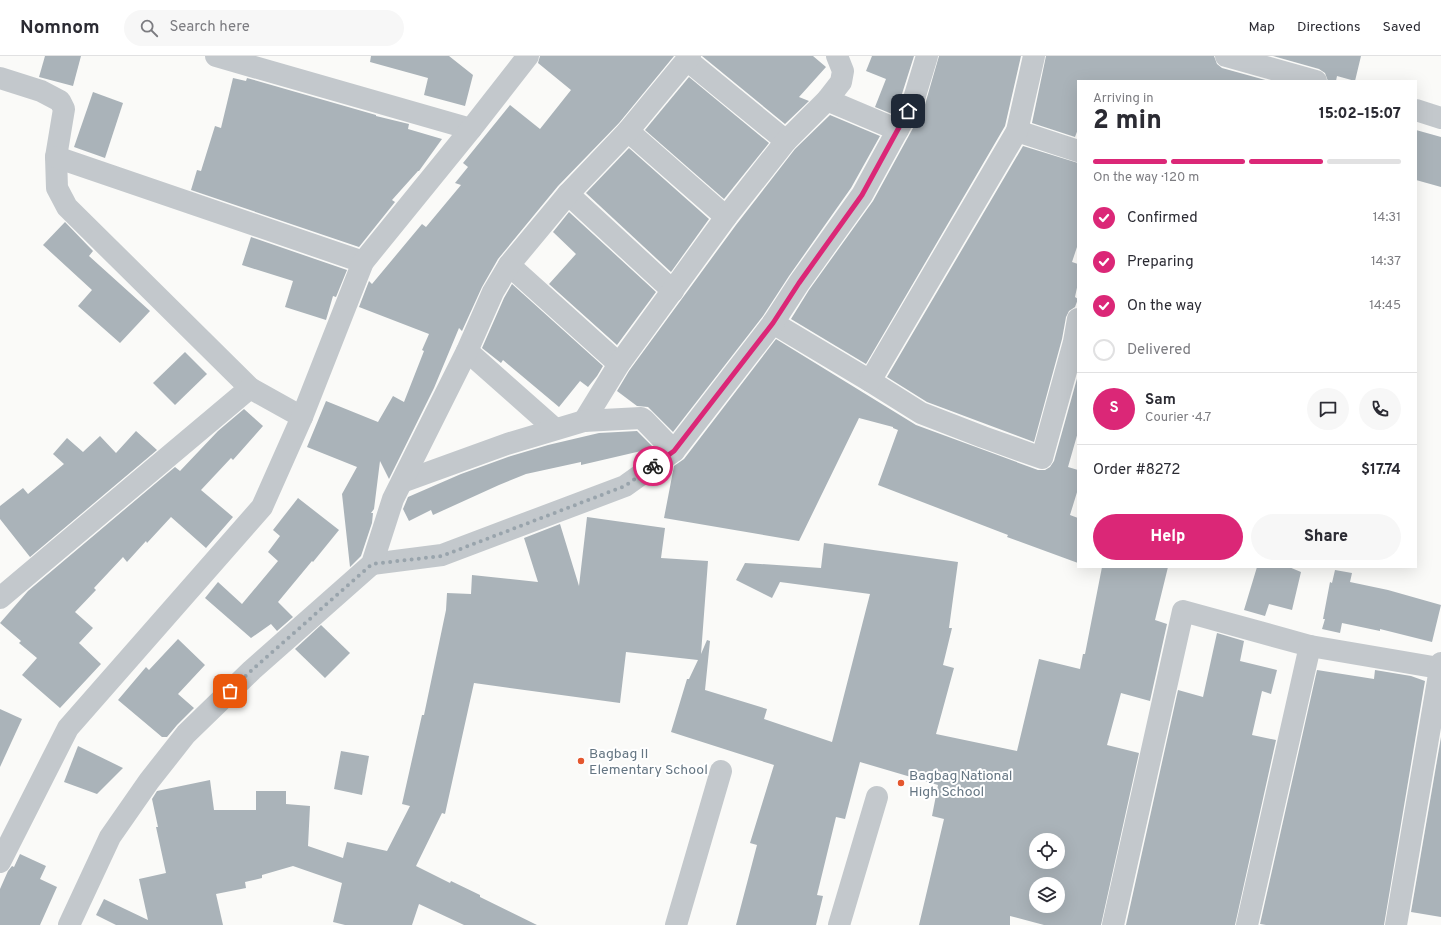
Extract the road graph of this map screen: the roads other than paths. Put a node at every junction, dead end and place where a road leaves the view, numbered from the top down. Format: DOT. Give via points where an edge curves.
graph roads {
  1 [pos="216,56"];
  2 [pos="528,56"];
  3 [pos="837,56"];
  4 [pos="927,56"];
  5 [pos="1034,56"];
  6 [pos="1226,56"];
  7 [pos="688,58"];
  8 [pos="0,78"];
  9 [pos="1312,80"];
  10 [pos="827,100"];
  11 [pos="1417,110"];
  12 [pos="1441,118"];
  13 [pos="471,129"];
  14 [pos="898,130"];
  15 [pos="628,131"];
  16 [pos="1017,131"];
  17 [pos="786,141"];
  18 [pos="1077,152"];
  19 [pos="56,157"];
  20 [pos="568,194"];
  21 [pos="726,217"];
  22 [pos="363,262"];
  23 [pos="509,265"];
  24 [pos="673,291"];
  25 [pos="773,323"];
  26 [pos="1077,325"];
  27 [pos="467,351"];
  28 [pos="619,364"];
  29 [pos="870,381"];
  30 [pos="250,388"];
  31 [pos="302,417"];
  32 [pos="584,421"];
  33 [pos="555,429"];
  34 [pos="674,451"];
  35 [pos="402,482"];
  36 [pos="372,564"];
  37 [pos="0,598"];
  38 [pos="1310,646"];
  39 [pos="1440,665"];
  40 [pos="721,771"];
  41 [pos="877,797"];
  42 [pos="0,862"];
  43 [pos="69,925"];
  44 [pos="676,925"];
  45 [pos="839,925"];
  46 [pos="1113,925"];
  47 [pos="1246,925"];
  48 [pos="1396,925"];
  1 -- 13 [label="street"];
  2 -- 13 [label="street"];
  3 -- 10 [label="street" via="843,77"];
  4 -- 14 [label="street" via="913,102"];
  5 -- 16 [label="street"];
  6 -- 9 [label="street"];
  7 -- 15 [label="street"];
  7 -- 17 [label="street"];
  8 -- 19 [label="street" via="41,91 60,101 64,109"];
  10 -- 14 [label="street"];
  10 -- 17 [label="street"];
  11 -- 12 [label="street"];
  13 -- 22 [label="street"];
  14 -- 25 [label="street" via="862,195"];
  15 -- 20 [label="street"];
  15 -- 21 [label="street"];
  16 -- 18 [label="street"];
  16 -- 29 [label="street"];
  17 -- 21 [label="street"];
  19 -- 22 [label="street"];
  19 -- 30 [label="street" via="57,188 67,207"];
  20 -- 23 [label="street"];
  20 -- 24 [label="street"];
  21 -- 24 [label="street"];
  22 -- 31 [label="street"];
  23 -- 27 [label="street" via="493,292"];
  23 -- 28 [label="street"];
  24 -- 28 [label="street"];
  25 -- 29 [label="street"];
  25 -- 34 [label="street"];
  26 -- 29 [label="street" via="1042,458 921,412"];
  27 -- 33 [label="street"];
  27 -- 35 [label="street"];
  28 -- 32 [label="street"];
  30 -- 31 [label="street"];
  30 -- 37 [label="street"];
  31 -- 42 [label="street" via="262,507 68,728"];
  32 -- 33 [label="street"];
  32 -- 34 [label="street" via="641,418"];
  33 -- 35 [label="street"];
  34 -- 36 [label="street" via="625,486 442,556"];
  35 -- 36 [label="street"];
  36 -- 43 [label="street" via="252,670 186,734 110,836"];
  38 -- 39 [label="street"];
  38 -- 46 [label="street" via="1183,611"];
  38 -- 47 [label="street"];
  39 -- 48 [label="street"];
  40 -- 44 [label="street"];
  41 -- 45 [label="street"];
}
